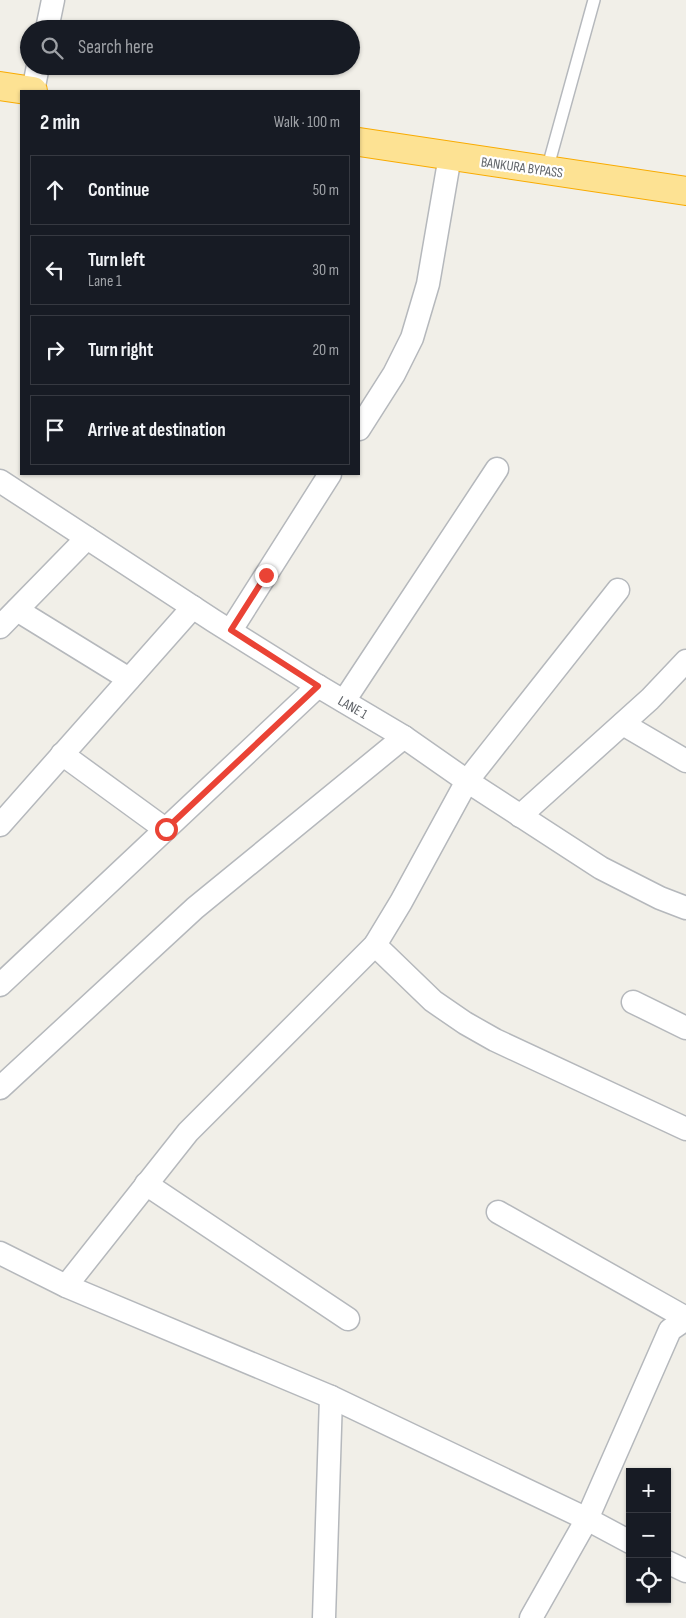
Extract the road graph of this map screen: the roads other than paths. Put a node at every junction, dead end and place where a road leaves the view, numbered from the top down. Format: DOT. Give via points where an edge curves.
graph roads {
  1 [pos="54,0"];
  2 [pos="594,0"];
  3 [pos="49,20"];
  4 [pos="36,75"];
  5 [pos="0,86"];
  6 [pos="26,90"];
  7 [pos="33,90"];
  8 [pos="360,142"];
  9 [pos="450,156"];
  10 [pos="547,170"];
  11 [pos="686,191"];
  12 [pos="360,426"];
  13 [pos="496,469"];
  14 [pos="329,475"];
  15 [pos="0,481"];
  16 [pos="87,538"];
  17 [pos="618,590"];
  18 [pos="193,607"];
  19 [pos="16,610"];
  20 [pos="0,627"];
  21 [pos="231,630"];
  22 [pos="686,661"];
  23 [pos="129,678"];
  24 [pos="318,686"];
  25 [pos="344,701"];
  26 [pos="623,724"];
  27 [pos="404,737"];
  28 [pos="62,754"];
  29 [pos="686,761"];
  30 [pos="468,781"];
  31 [pos="520,816"];
  32 [pos="0,825"];
  33 [pos="166,829"];
  34 [pos="686,908"];
  35 [pos="374,945"];
  36 [pos="0,985"];
  37 [pos="633,1002"];
  38 [pos="686,1028"];
  39 [pos="0,1088"];
  40 [pos="686,1129"];
  41 [pos="146,1184"];
  42 [pos="498,1212"];
  43 [pos="0,1253"];
  44 [pos="66,1286"];
  45 [pos="686,1318"];
  46 [pos="348,1319"];
  47 [pos="331,1397"];
  48 [pos="587,1519"];
  49 [pos="626,1540"];
  50 [pos="671,1564"];
  51 [pos="686,1572"];
  52 [pos="324,1618"];
  53 [pos="531,1618"];
  1 -- 3 [label="street"];
  2 -- 10 [label="lane"];
  4 -- 7 [label="street"];
  5 -- 6 [label="highway"];
  8 -- 9 [label="highway, BANKURA BYPASS"];
  9 -- 10 [label="highway, BANKURA BYPASS"];
  9 -- 12 [label="street" via="428,284 412,338 394,374"];
  10 -- 11 [label="highway, BANKURA BYPASS"];
  13 -- 25 [label="street"];
  14 -- 21 [label="street"];
  15 -- 16 [label="street, LANE 1"];
  16 -- 18 [label="street, LANE 1"];
  16 -- 19 [label="street"];
  17 -- 30 [label="street"];
  18 -- 21 [label="street, LANE 1"];
  18 -- 23 [label="street"];
  19 -- 20 [label="street"];
  19 -- 23 [label="street"];
  21 -- 24 [label="street, LANE 1"];
  22 -- 26 [label="street"];
  23 -- 28 [label="street"];
  24 -- 25 [label="street, LANE 1"];
  24 -- 33 [label="street"];
  25 -- 27 [label="street, LANE 1"];
  26 -- 29 [label="street"];
  26 -- 31 [label="street"];
  27 -- 30 [label="street, LANE 1"];
  27 -- 39 [label="street" via="195,908"];
  28 -- 32 [label="street"];
  28 -- 33 [label="street"];
  30 -- 31 [label="street, LANE 1"];
  30 -- 35 [label="street"];
  31 -- 34 [label="street, LANE 1" via="602,868"];
  33 -- 36 [label="street"];
  35 -- 40 [label="street" via="433,1001 465,1023"];
  35 -- 41 [label="street" via="188,1132"];
  37 -- 38 [label="street"];
  41 -- 44 [label="street"];
  41 -- 46 [label="street"];
  42 -- 45 [label="street"];
  43 -- 44 [label="street"];
  44 -- 47 [label="street"];
  45 -- 48 [label="street" via="670,1330"];
  47 -- 48 [label="street"];
  47 -- 52 [label="street"];
  48 -- 49 [label="street"];
  48 -- 53 [label="street"];
  50 -- 51 [label="street"];
}
